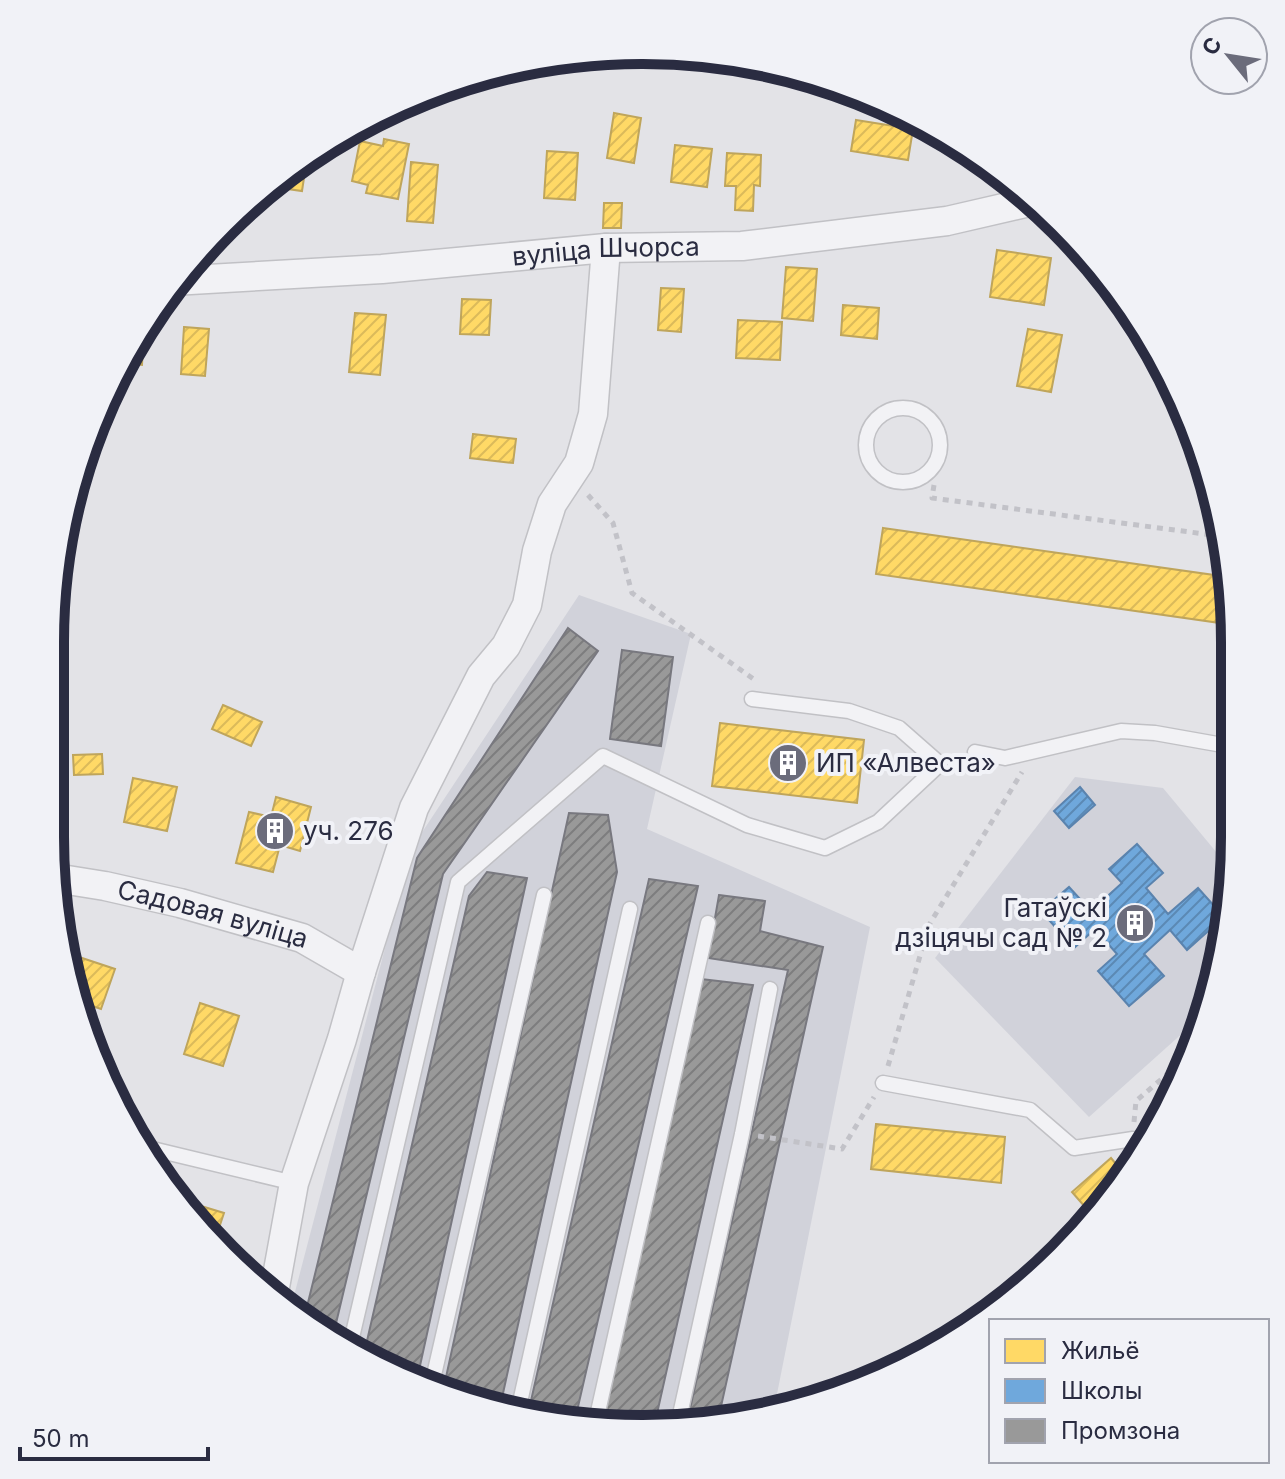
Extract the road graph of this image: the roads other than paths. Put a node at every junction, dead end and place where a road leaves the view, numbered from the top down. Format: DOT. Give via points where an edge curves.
graph roads {
  1 [pos="1020,204"];
  2 [pos="606,248"];
  3 [pos="192,280"];
  4 [pos="888,479"];
  5 [pos="752,699"];
  6 [pos="1221,745"];
  7 [pos="975,752"];
  8 [pos="66,880"];
  9 [pos="544,895"];
  10 [pos="630,909"];
  11 [pos="708,923"];
  12 [pos="361,972"];
  13 [pos="770,989"];
  14 [pos="883,1083"];
  15 [pos="1133,1143"];
  16 [pos="156,1150"];
  17 [pos="294,1183"];
  18 [pos="276,1283"];
  19 [pos="352,1337"];
  20 [pos="434,1376"];
  21 [pos="520,1402"];
  22 [pos="598,1413"];
  23 [pos="680,1414"];
  1 -- 2 [label="street, вуліца Шчорса" via="947,221 742,246"];
  2 -- 3 [label="street, вуліца Шчорса"];
  2 -- 12 [label="street" via="593,414 579,463 552,504 527,605 506,646 481,676 414,808"];
  4 -- 4 [label="lane" via="867,456 869,430 888,411 909,408 923,413 937,431 937,459 918,479"];
  5 -- 19 [label="lane" via="849,711 899,728 940,764 878,822 825,848 747,825 603,756 458,882"];
  6 -- 7 [label="lane" via="1121,731 1005,758"];
  8 -- 12 [label="street, Садовая вуліца" via="180,903 302,938"];
  9 -- 20 [label="lane"];
  10 -- 21 [label="lane"];
  11 -- 22 [label="lane"];
  12 -- 17 [label="street"];
  13 -- 23 [label="lane"];
  14 -- 15 [label="lane" via="1030,1110 1074,1148"];
  16 -- 17 [label="lane"];
  17 -- 18 [label="street"];
}
